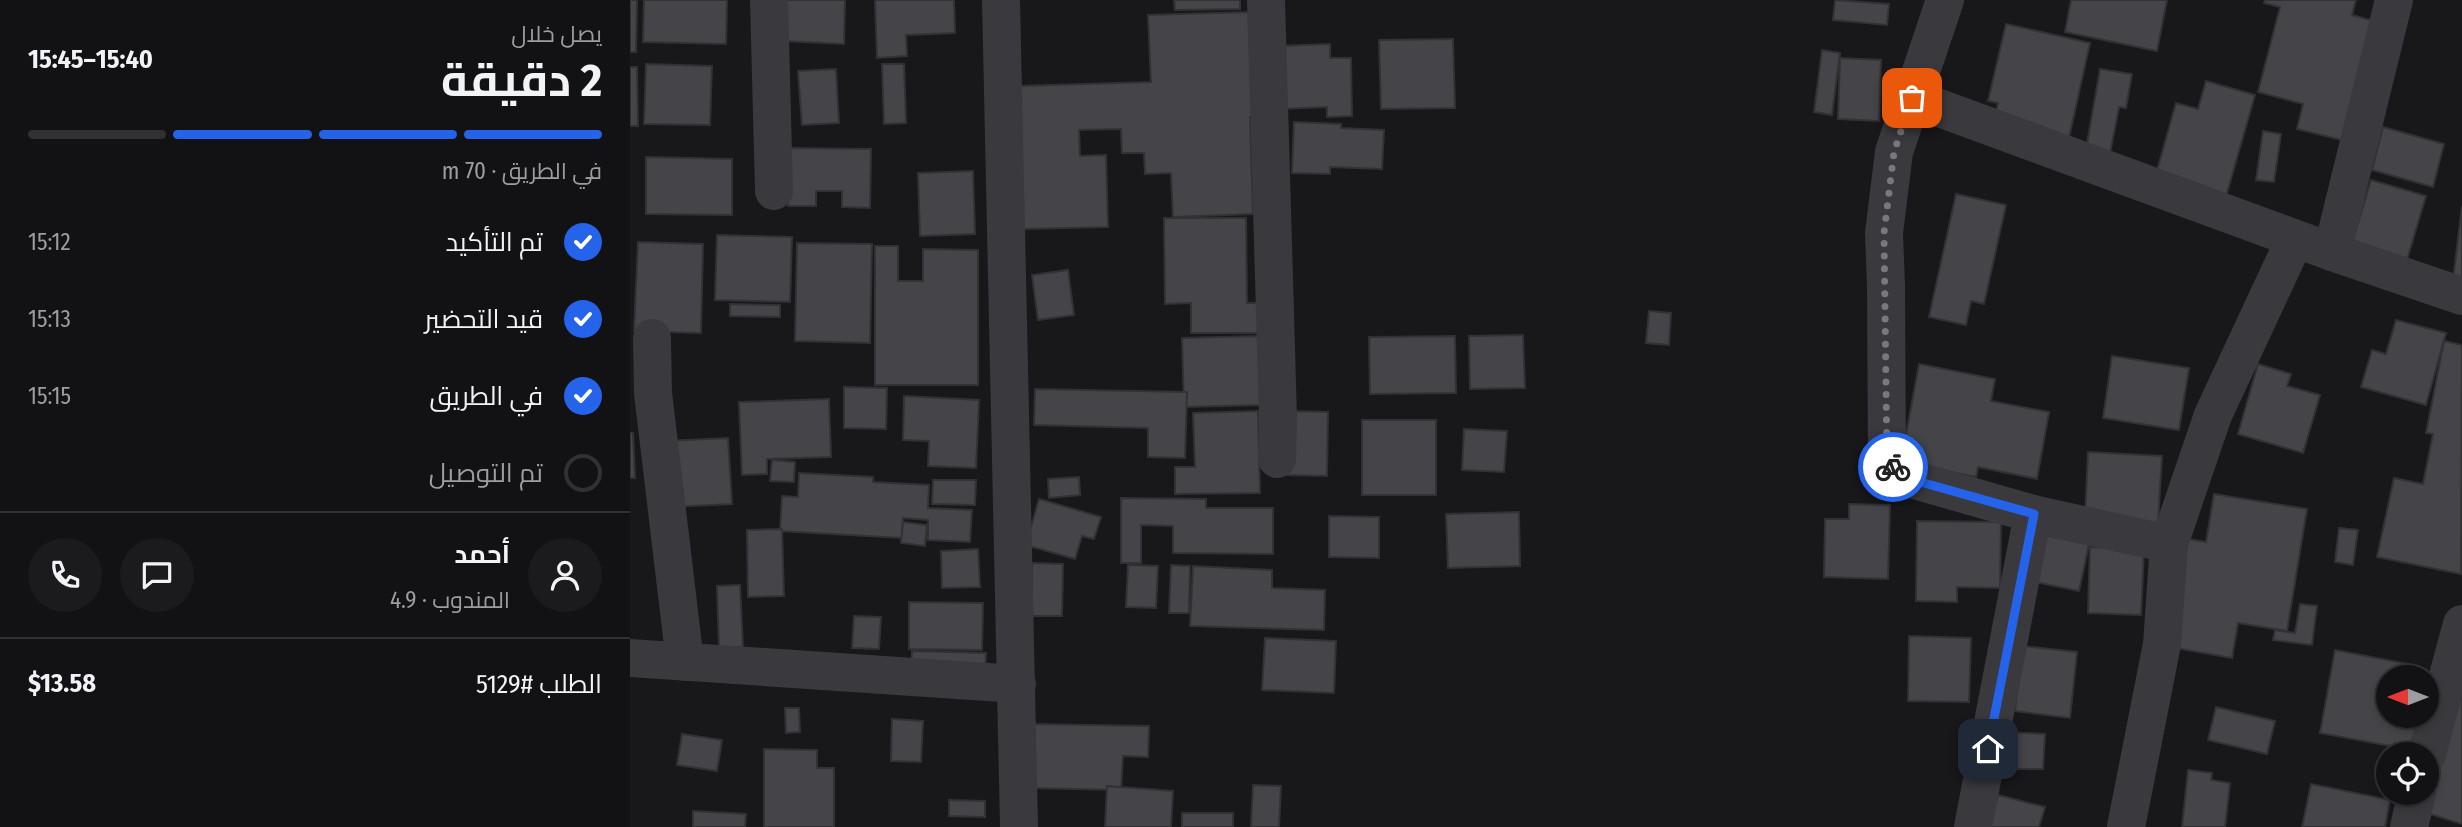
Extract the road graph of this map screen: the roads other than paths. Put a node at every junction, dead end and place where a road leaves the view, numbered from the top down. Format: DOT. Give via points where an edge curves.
graph roads {
  1 [pos="769,0"];
  2 [pos="1002,0"];
  3 [pos="1266,0"];
  4 [pos="1945,0"];
  5 [pos="2394,0"];
  6 [pos="1912,98"];
  7 [pos="774,191"];
  8 [pos="2295,239"];
  9 [pos="2332,252"];
  10 [pos="2462,296"];
  11 [pos="652,338"];
  12 [pos="1277,459"];
  13 [pos="2034,514"];
  14 [pos="2169,544"];
  15 [pos="2462,624"];
  16 [pos="630,658"];
  17 [pos="685,662"];
  18 [pos="1017,684"];
  19 [pos="2430,742"];
  20 [pos="2414,805"];
  21 [pos="1019,827"];
  22 [pos="1973,827"];
  23 [pos="2126,827"];
  24 [pos="2409,827"];
  1 -- 7 [label="street"];
  2 -- 18 [label="street"];
  3 -- 12 [label="street"];
  4 -- 6 [label="street"];
  5 -- 9 [label="street"];
  6 -- 8 [label="street"];
  6 -- 13 [label="street" via="1894,152 1884,233 1887,463 1917,481"];
  8 -- 9 [label="street"];
  8 -- 14 [label="street" via="2213,415"];
  9 -- 10 [label="street"];
  11 -- 17 [label="street" via="653,393"];
  13 -- 14 [label="street"];
  13 -- 22 [label="street"];
  14 -- 23 [label="street" via="2162,644"];
  15 -- 19 [label="street"];
  16 -- 17 [label="street"];
  17 -- 18 [label="street"];
  18 -- 21 [label="street"];
  20 -- 24 [label="street"];
}
